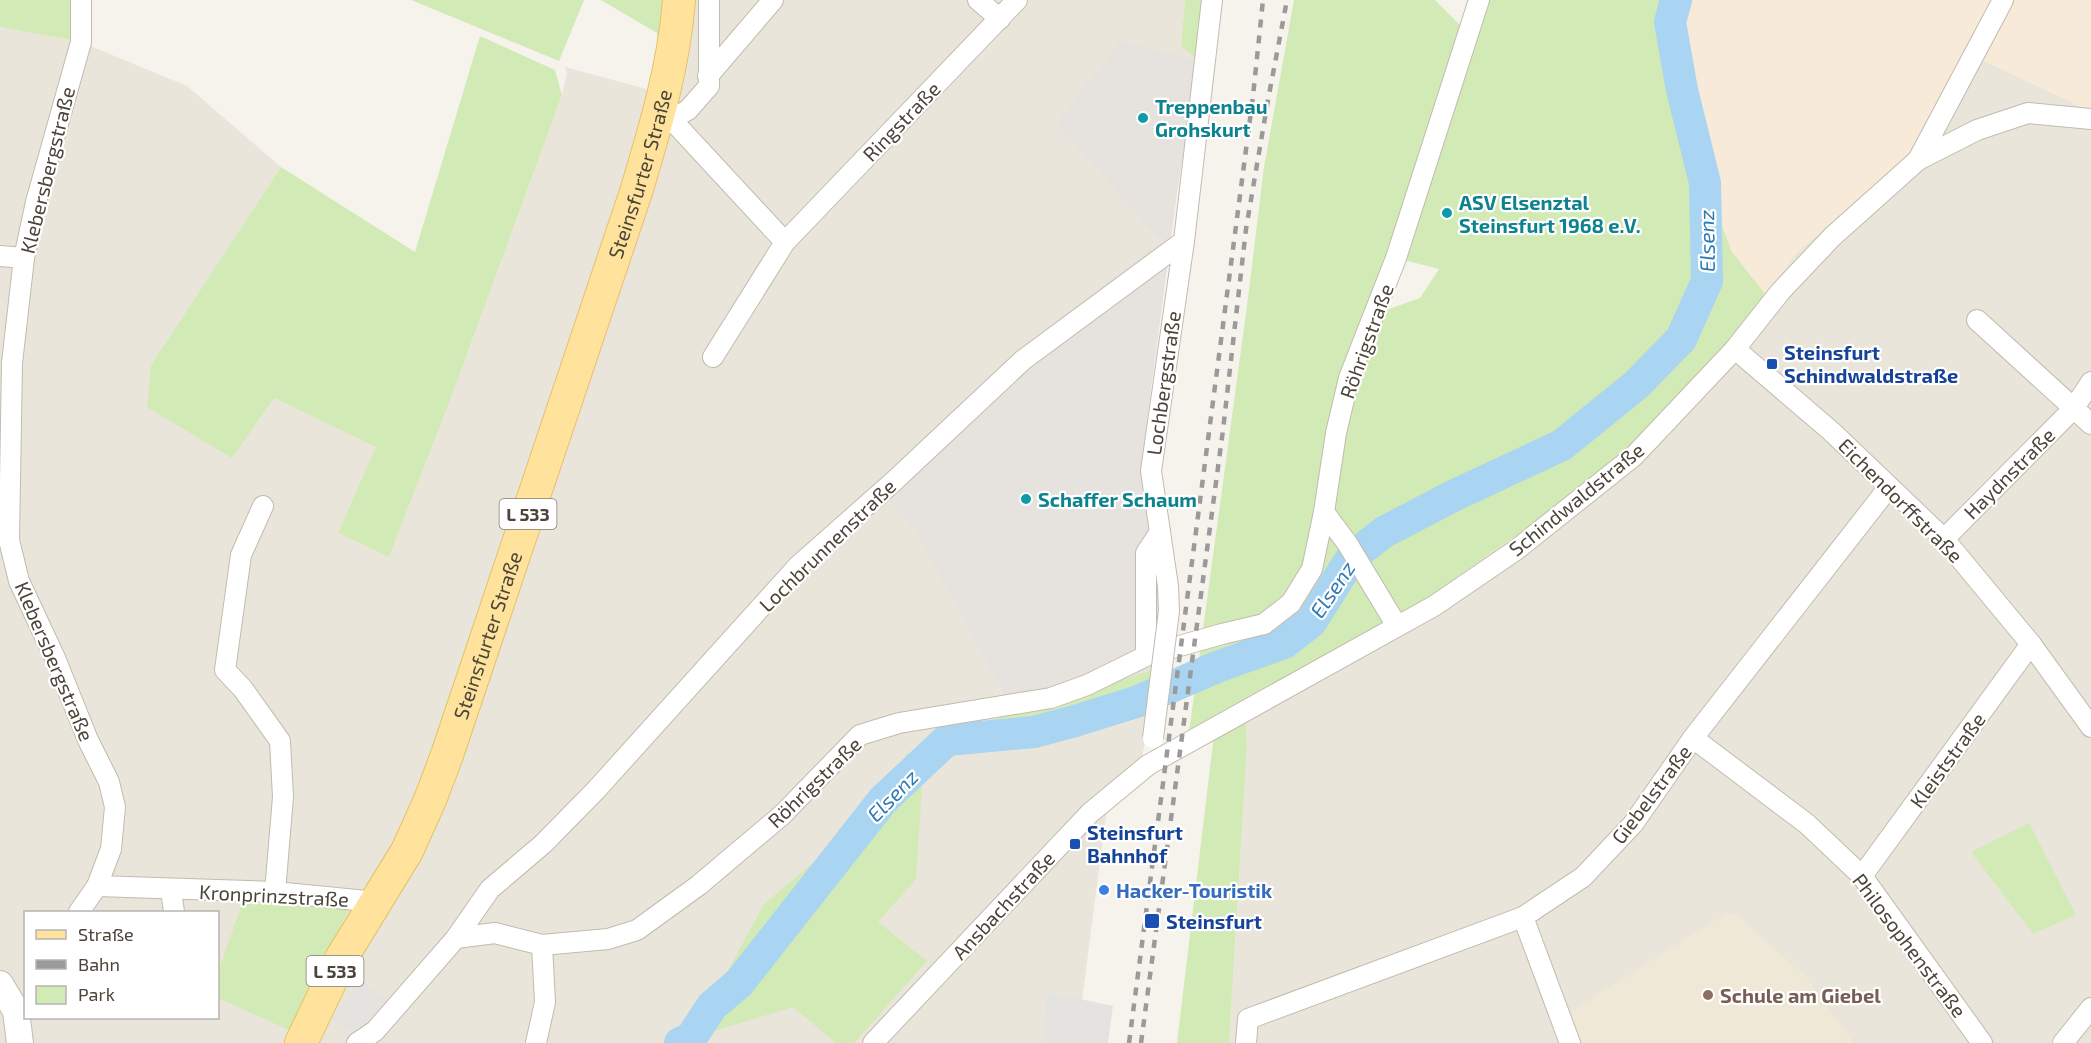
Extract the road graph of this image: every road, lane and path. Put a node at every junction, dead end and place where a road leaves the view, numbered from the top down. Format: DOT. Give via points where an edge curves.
graph roads {
  1 [pos="81,0"];
  2 [pos="679,0"];
  3 [pos="710,0"];
  4 [pos="773,0"];
  5 [pos="978,0"];
  6 [pos="1017,0"];
  7 [pos="1212,0"];
  8 [pos="1479,0"];
  9 [pos="2003,0"];
  10 [pos="1000,19"];
  11 [pos="708,76"];
  12 [pos="665,118"];
  13 [pos="2091,119"];
  14 [pos="1918,160"];
  15 [pos="1184,241"];
  16 [pos="784,242"];
  17 [pos="0,256"];
  18 [pos="24,258"];
  19 [pos="1977,320"];
  20 [pos="1735,349"];
  21 [pos="713,357"];
  22 [pos="2091,382"];
  23 [pos="2074,408"];
  24 [pos="2091,424"];
  25 [pos="1889,487"];
  26 [pos="263,506"];
  27 [pos="1324,513"];
  28 [pos="1160,532"];
  29 [pos="1944,539"];
  30 [pos="1396,626"];
  31 [pos="2031,644"];
  32 [pos="1146,656"];
  33 [pos="2091,727"];
  34 [pos="1693,738"];
  35 [pos="1168,754"];
  36 [pos="1148,765"];
  37 [pos="1862,876"];
  38 [pos="96,886"];
  39 [pos="171,890"];
  40 [pos="275,892"];
  41 [pos="377,902"];
  42 [pos="81,911"];
  43 [pos="174,911"];
  44 [pos="1523,917"];
  45 [pos="456,938"];
  46 [pos="542,945"];
  47 [pos="0,984"];
  48 [pos="21,1003"];
  49 [pos="2091,1008"];
  50 [pos="308,1042"];
  51 [pos="20,1043"];
  52 [pos="357,1043"];
  53 [pos="536,1043"];
  54 [pos="873,1043"];
  55 [pos="1246,1043"];
  56 [pos="1570,1043"];
  57 [pos="1982,1043"];
  58 [pos="2063,1043"];
  1 -- 18 [label="street, Klebersbergstraße" via="81,42"];
  2 -- 12 [label="main road, Steinsfurter Straße / L 533"];
  3 -- 11 [label="street"];
  4 -- 11 [label="street"];
  5 -- 10 [label="street"];
  6 -- 10 [label="street, Ringstraße"];
  7 -- 15 [label="street, Lochbergstraße"];
  8 -- 27 [label="street, Röhrigstraße" via="1396,258 1349,378"];
  9 -- 14 [label="street, Schindwaldstraße"];
  10 -- 16 [label="street, Ringstraße"];
  11 -- 12 [label="street" via="709,87 688,110"];
  12 -- 16 [label="street"];
  12 -- 41 [label="main road, Steinsfurter Straße / L 533" via="636,192 447,755 408,850"];
  13 -- 14 [label="street, Schindwaldstraße" via="2028,113 1977,130"];
  14 -- 20 [label="street, Schindwaldstraße" via="1832,237 1780,292"];
  15 -- 28 [label="street, Lochbergstraße" via="1151,471"];
  15 -- 45 [label="street, Lochbrunnenstraße" via="1023,360 798,566 596,790 543,844 490,889"];
  16 -- 21 [label="street, Ringstraße"];
  17 -- 18 [label="street"];
  18 -- 38 [label="street, Klebersbergstraße" via="12,363 9,540 19,581 109,782 115,807 111,849"];
  19 -- 23 [label="street"];
  20 -- 25 [label="street, Eichendorffstraße"];
  20 -- 30 [label="street, Schindwaldstraße" via="1634,456 1516,550 1434,606"];
  22 -- 23 [label="street, Haydnstraße"];
  23 -- 24 [label="street"];
  23 -- 29 [label="street, Haydnstraße"];
  25 -- 29 [label="street, Eichendorffstraße"];
  25 -- 34 [label="street, Giebelstraße"];
  26 -- 40 [label="street" via="242,555 225,670 280,741 283,797"];
  27 -- 30 [label="street" via="1347,543"];
  27 -- 32 [label="street, Röhrigstraße" via="1312,570 1291,603 1264,624"];
  28 -- 32 [label="street" via="1146,553"];
  28 -- 36 [label="street, Lochbergstraße, bridge" via="1169,610"];
  29 -- 31 [label="street, Eichendorffstraße"];
  30 -- 35 [label="street, Schindwaldstraße"];
  31 -- 33 [label="street, Eichendorffstraße"];
  31 -- 37 [label="street, Kleiststraße"];
  32 -- 46 [label="street, Röhrigstraße" via="1087,686 1051,698 899,723 861,735 782,815 699,885 637,930 608,939"];
  34 -- 37 [label="street, Philosophenstraße" via="1807,824"];
  34 -- 44 [label="street, Giebelstraße" via="1633,824 1583,877"];
  35 -- 36 [label="street, Ansbachstraße"];
  36 -- 54 [label="street, Ansbachstraße" via="1090,813"];
  37 -- 57 [label="street, Philosophenstraße"];
  38 -- 39 [label="street, Kronprinzstraße"];
  38 -- 42 [label="street"];
  39 -- 40 [label="street, Kronprinzstraße"];
  39 -- 43 [label="street, Kronprinzstraße"];
  40 -- 41 [label="street, Kronprinzstraße"];
  41 -- 50 [label="main road, Steinsfurter Straße / L 533" via="342,957"];
  44 -- 55 [label="street, Giebelstraße" via="1248,1019"];
  44 -- 56 [label="street"];
  45 -- 46 [label="street, Röhrigstraße" via="495,933"];
  45 -- 52 [label="street" via="375,1031"];
  46 -- 53 [label="street" via="545,1002"];
  47 -- 48 [label="street"];
  48 -- 51 [label="street"];
  49 -- 58 [label="street"];
}
